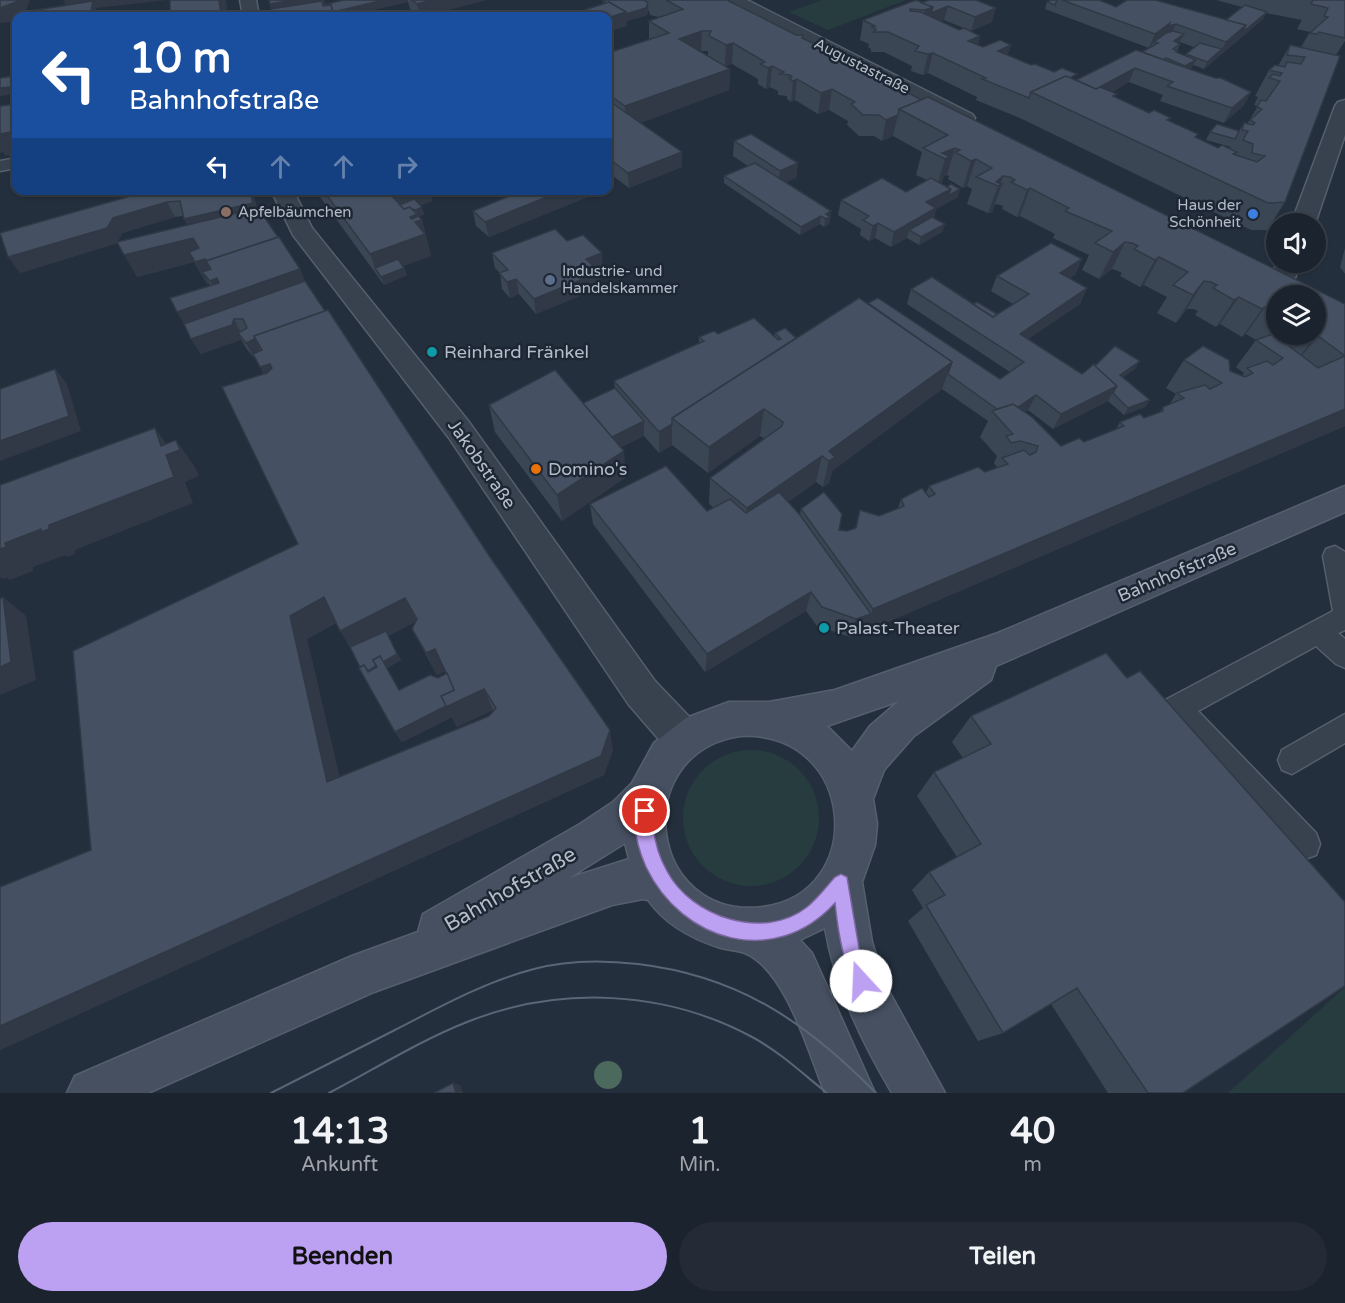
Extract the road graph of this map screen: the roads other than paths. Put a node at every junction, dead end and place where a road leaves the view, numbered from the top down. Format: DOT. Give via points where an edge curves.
graph roads {
  1 [pos="734,0"];
  2 [pos="1345,106"];
  3 [pos="987,130"];
  4 [pos="284,195"];
  5 [pos="1307,213"];
  6 [pos="1345,498"];
  7 [pos="1335,556"];
  8 [pos="1345,610"];
  9 [pos="1345,617"];
  10 [pos="1318,631"];
  11 [pos="1008,646"];
  12 [pos="1345,656"];
  13 [pos="1177,708"];
  14 [pos="766,720"];
  15 [pos="1345,727"];
  16 [pos="1138,729"];
  17 [pos="683,738"];
  18 [pos="1292,760"];
  19 [pos="646,797"];
  20 [pos="852,802"];
  21 [pos="1305,844"];
  22 [pos="662,880"];
  23 [pos="841,883"];
  24 [pos="751,932"];
  25 [pos="368,972"];
  26 [pos="92,1093"];
  27 [pos="850,1093"];
  28 [pos="920,1093"];
  1 -- 3 [label="street, Augustastraße"];
  2 -- 5 [label="street"];
  4 -- 17 [label="street, Jakobstraße" via="301,230 459,430 642,693"];
  6 -- 11 [label="main road, Bahnhofstraße"];
  7 -- 8 [label="lane"];
  9 -- 10 [label="lane"];
  10 -- 12 [label="lane"];
  10 -- 13 [label="lane"];
  11 -- 14 [label="main road, Bahnhofstraße" via="835,707"];
  11 -- 20 [label="main road, Bahnhofstraße" via="891,729 862,767"];
  13 -- 16 [label="lane"];
  13 -- 21 [label="lane"];
  14 -- 17 [label="main road, Bahnhofstraße" via="723,720"];
  14 -- 20 [label="main road, Bahnhofstraße" via="785,726 820,748 845,782"];
  15 -- 18 [label="lane"];
  17 -- 19 [label="main road, Bahnhofstraße" via="660,764"];
  19 -- 22 [label="main road, Bahnhofstraße" via="644,825 649,853"];
  19 -- 25 [label="main road, Bahnhofstraße" via="595,839"];
  20 -- 23 [label="main road, Bahnhofstraße" via="855,844"];
  22 -- 24 [label="main road, Bahnhofstraße" via="679,901 701,917"];
  22 -- 25 [label="main road, Bahnhofstraße" via="643,878 612,884"];
  23 -- 24 [label="main road, Bahnhofstraße" via="813,914 773,930"];
  23 -- 28 [label="main road" via="851,956 873,1011"];
  24 -- 27 [label="main road" via="772,944 796,969"];
  25 -- 26 [label="main road, Bahnhofstraße"];
}
